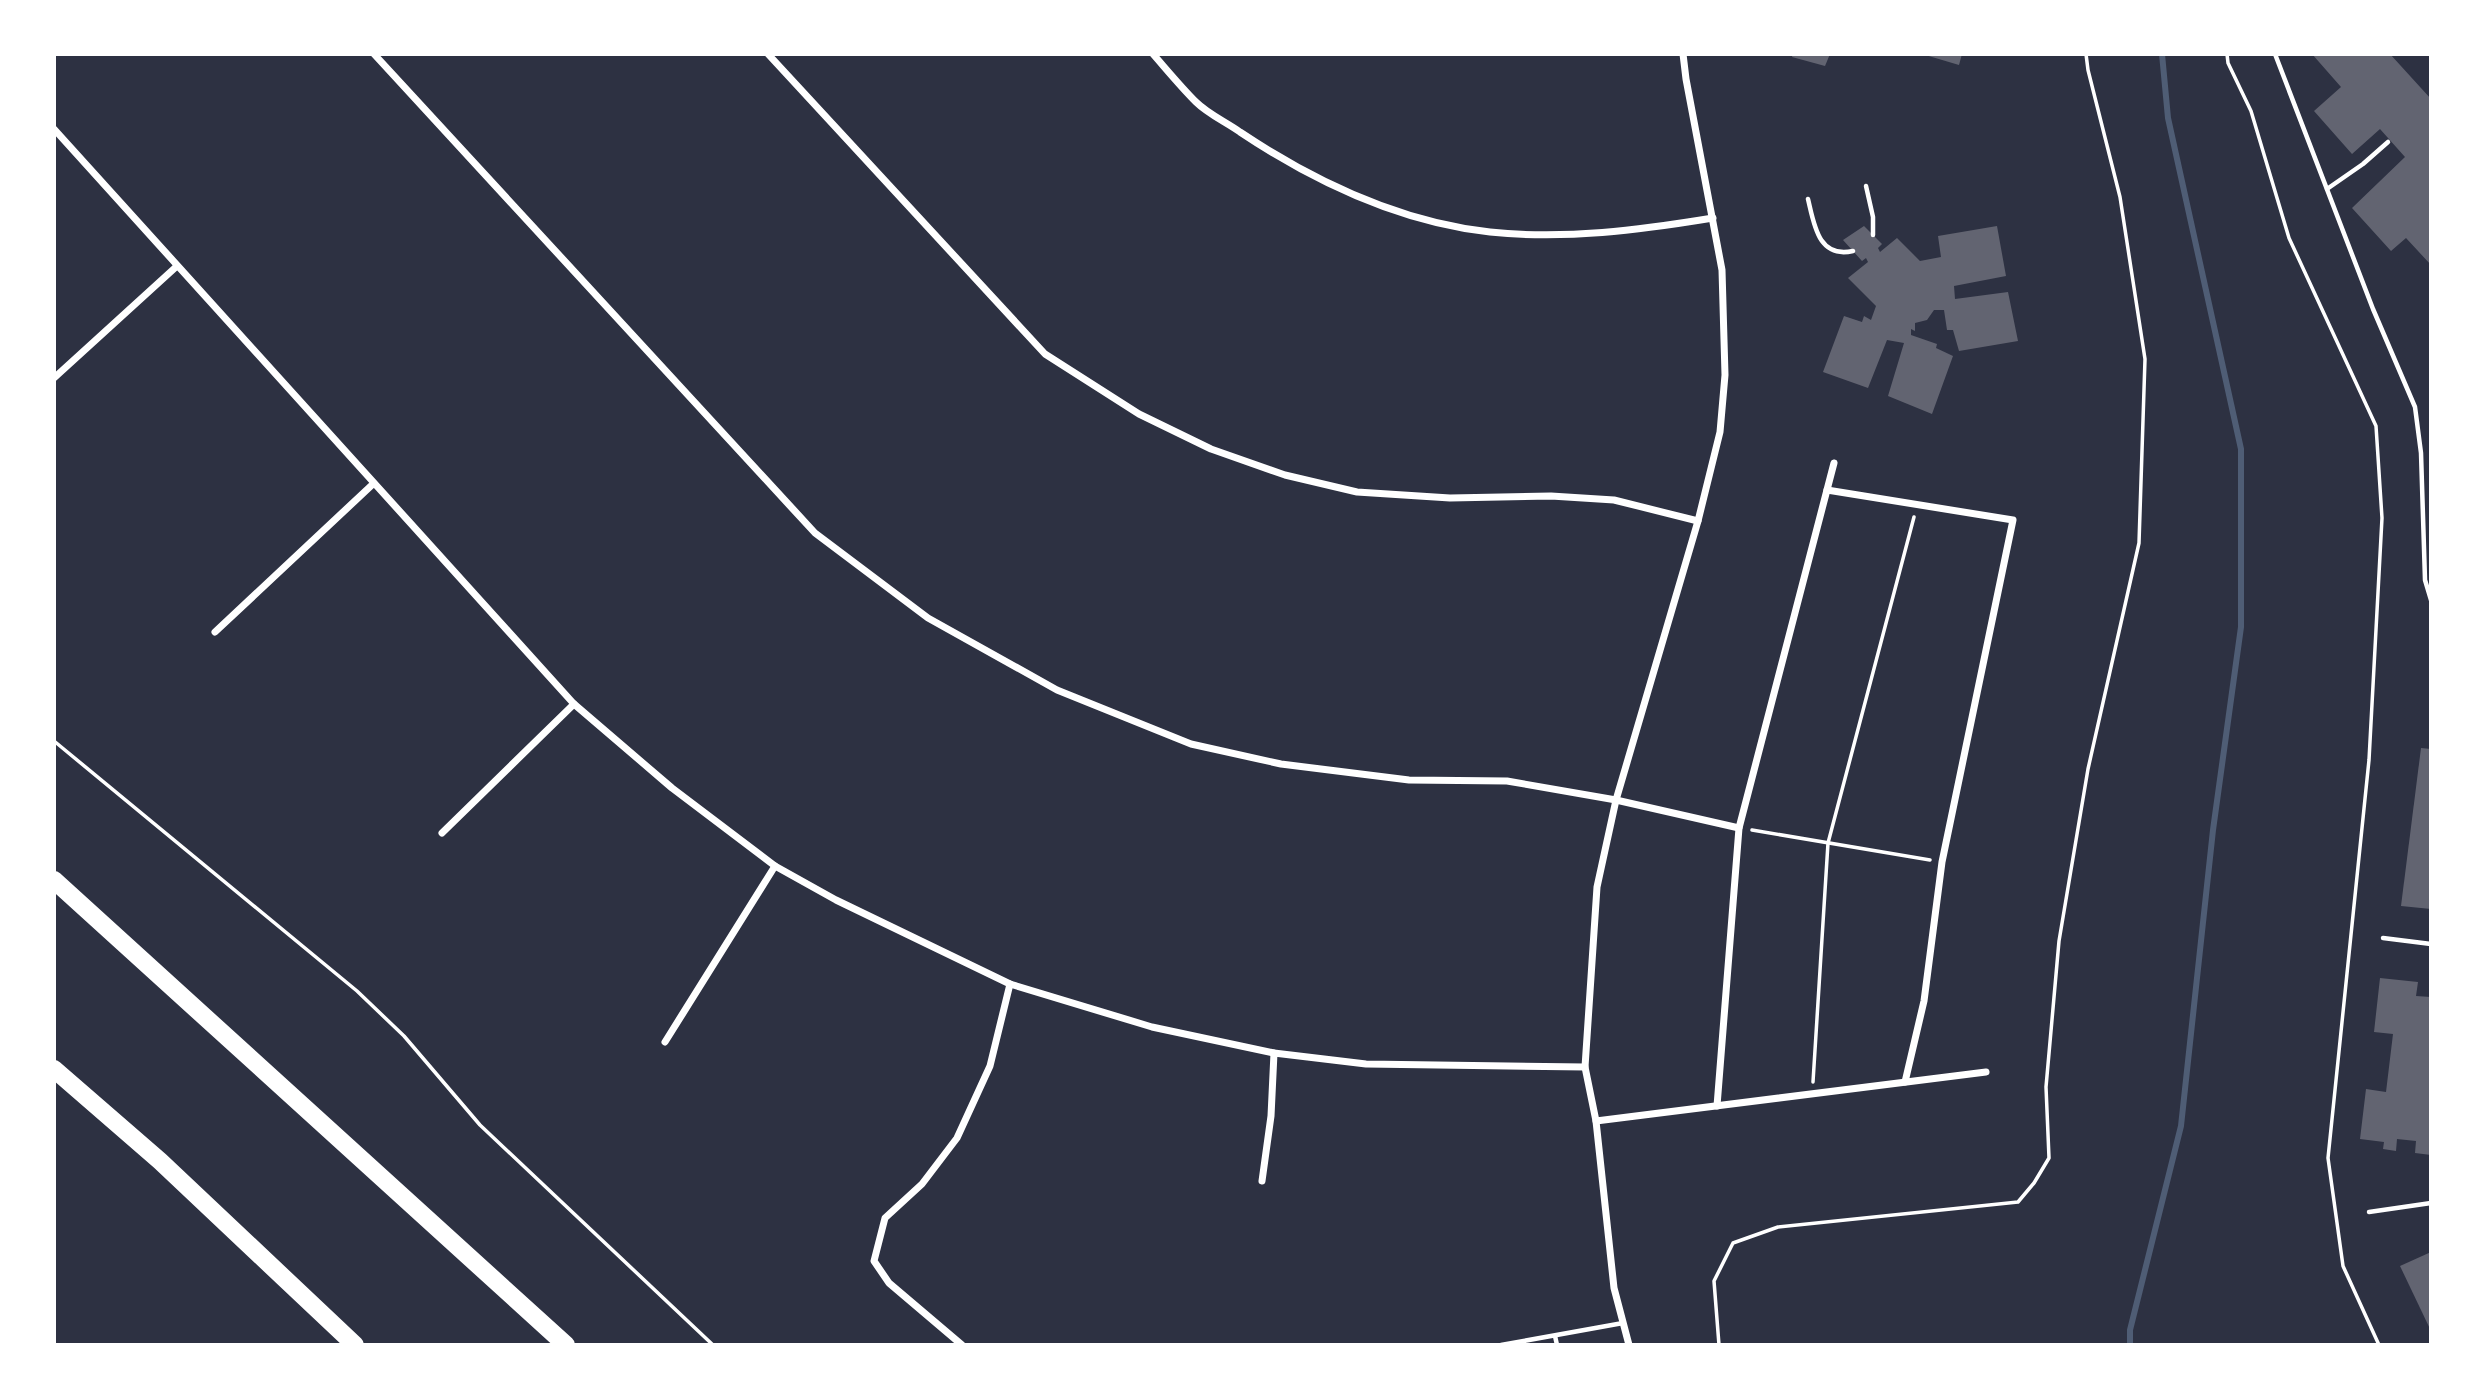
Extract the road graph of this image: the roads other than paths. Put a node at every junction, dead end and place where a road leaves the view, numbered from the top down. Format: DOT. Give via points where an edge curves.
graph roads {
  1 [pos="374,54"];
  2 [pos="768,54"];
  3 [pos="1153,54"];
  4 [pos="1683,54"];
  5 [pos="2275,54"];
  6 [pos="54,129"];
  7 [pos="2388,142"];
  8 [pos="1866,187"];
  9 [pos="2327,189"];
  10 [pos="1808,199"];
  11 [pos="1713,218"];
  12 [pos="1872,234"];
  13 [pos="1853,251"];
  14 [pos="177,266"];
  15 [pos="54,378"];
  16 [pos="1834,463"];
  17 [pos="373,484"];
  18 [pos="1827,490"];
  19 [pos="1698,521"];
  20 [pos="2431,600"];
  21 [pos="215,632"];
  22 [pos="574,704"];
  23 [pos="1616,800"];
  24 [pos="1739,828"];
  25 [pos="442,833"];
  26 [pos="775,866"];
  27 [pos="54,880"];
  28 [pos="2383,938"];
  29 [pos="2431,944"];
  30 [pos="1010,984"];
  31 [pos="665,1042"];
  32 [pos="1274,1053"];
  33 [pos="1584,1068"];
  34 [pos="54,1069"];
  35 [pos="1986,1072"];
  36 [pos="1905,1082"];
  37 [pos="1717,1105"];
  38 [pos="1596,1121"];
  39 [pos="1262,1181"];
  40 [pos="2431,1203"];
  41 [pos="2369,1212"];
  42 [pos="1623,1323"];
  43 [pos="1555,1336"];
  44 [pos="355,1345"];
  45 [pos="566,1345"];
  46 [pos="962,1345"];
  47 [pos="1501,1345"];
  48 [pos="1558,1345"];
  49 [pos="1629,1345"];
  1 -- 23 [label="street" via="815,533 928,618 1057,690 1191,744 1281,764 1409,780 1507,781"];
  2 -- 19 [label="street" via="1045,354 1139,414 1211,449 1285,475 1357,492 1614,500"];
  3 -- 11 [label="street" via="1198,104 1276,156 1357,198 1443,225 1491,232 1575,234"];
  4 -- 11 [label="street"];
  5 -- 9 [label="lane"];
  6 -- 14 [label="street"];
  7 -- 9 [label="lane"];
  8 -- 12 [label="lane"];
  9 -- 20 [label="lane" via="2415,407 2425,580"];
  10 -- 13 [label="lane" via="1815,230 1826,248"];
  11 -- 19 [label="street" via="1722,270 1725,375 1720,432"];
  14 -- 15 [label="street"];
  14 -- 17 [label="street"];
  16 -- 18 [label="street"];
  17 -- 21 [label="street"];
  17 -- 22 [label="street"];
  18 -- 24 [label="street"];
  18 -- 36 [label="street" via="2013,520 1942,862 1924,1001"];
  19 -- 23 [label="street"];
  22 -- 25 [label="street"];
  22 -- 26 [label="street" via="672,788"];
  23 -- 24 [label="street"];
  23 -- 33 [label="street" via="1597,887"];
  24 -- 37 [label="street"];
  26 -- 30 [label="street"];
  26 -- 31 [label="street"];
  27 -- 45 [label="highway"];
  28 -- 29 [label="lane"];
  30 -- 32 [label="street" via="1152,1027"];
  30 -- 46 [label="street" via="990,1066 957,1138 922,1184 885,1218 874,1261 889,1283"];
  32 -- 33 [label="street" via="1366,1064"];
  32 -- 39 [label="street"];
  33 -- 38 [label="street"];
  34 -- 44 [label="highway" via="160,1161"];
  35 -- 36 [label="street"];
  36 -- 37 [label="street"];
  37 -- 38 [label="street"];
  38 -- 42 [label="street" via="1614,1288"];
  40 -- 41 [label="lane"];
  42 -- 43 [label="lane"];
  42 -- 49 [label="street"];
  43 -- 47 [label="lane"];
  43 -- 48 [label="lane"];
}
